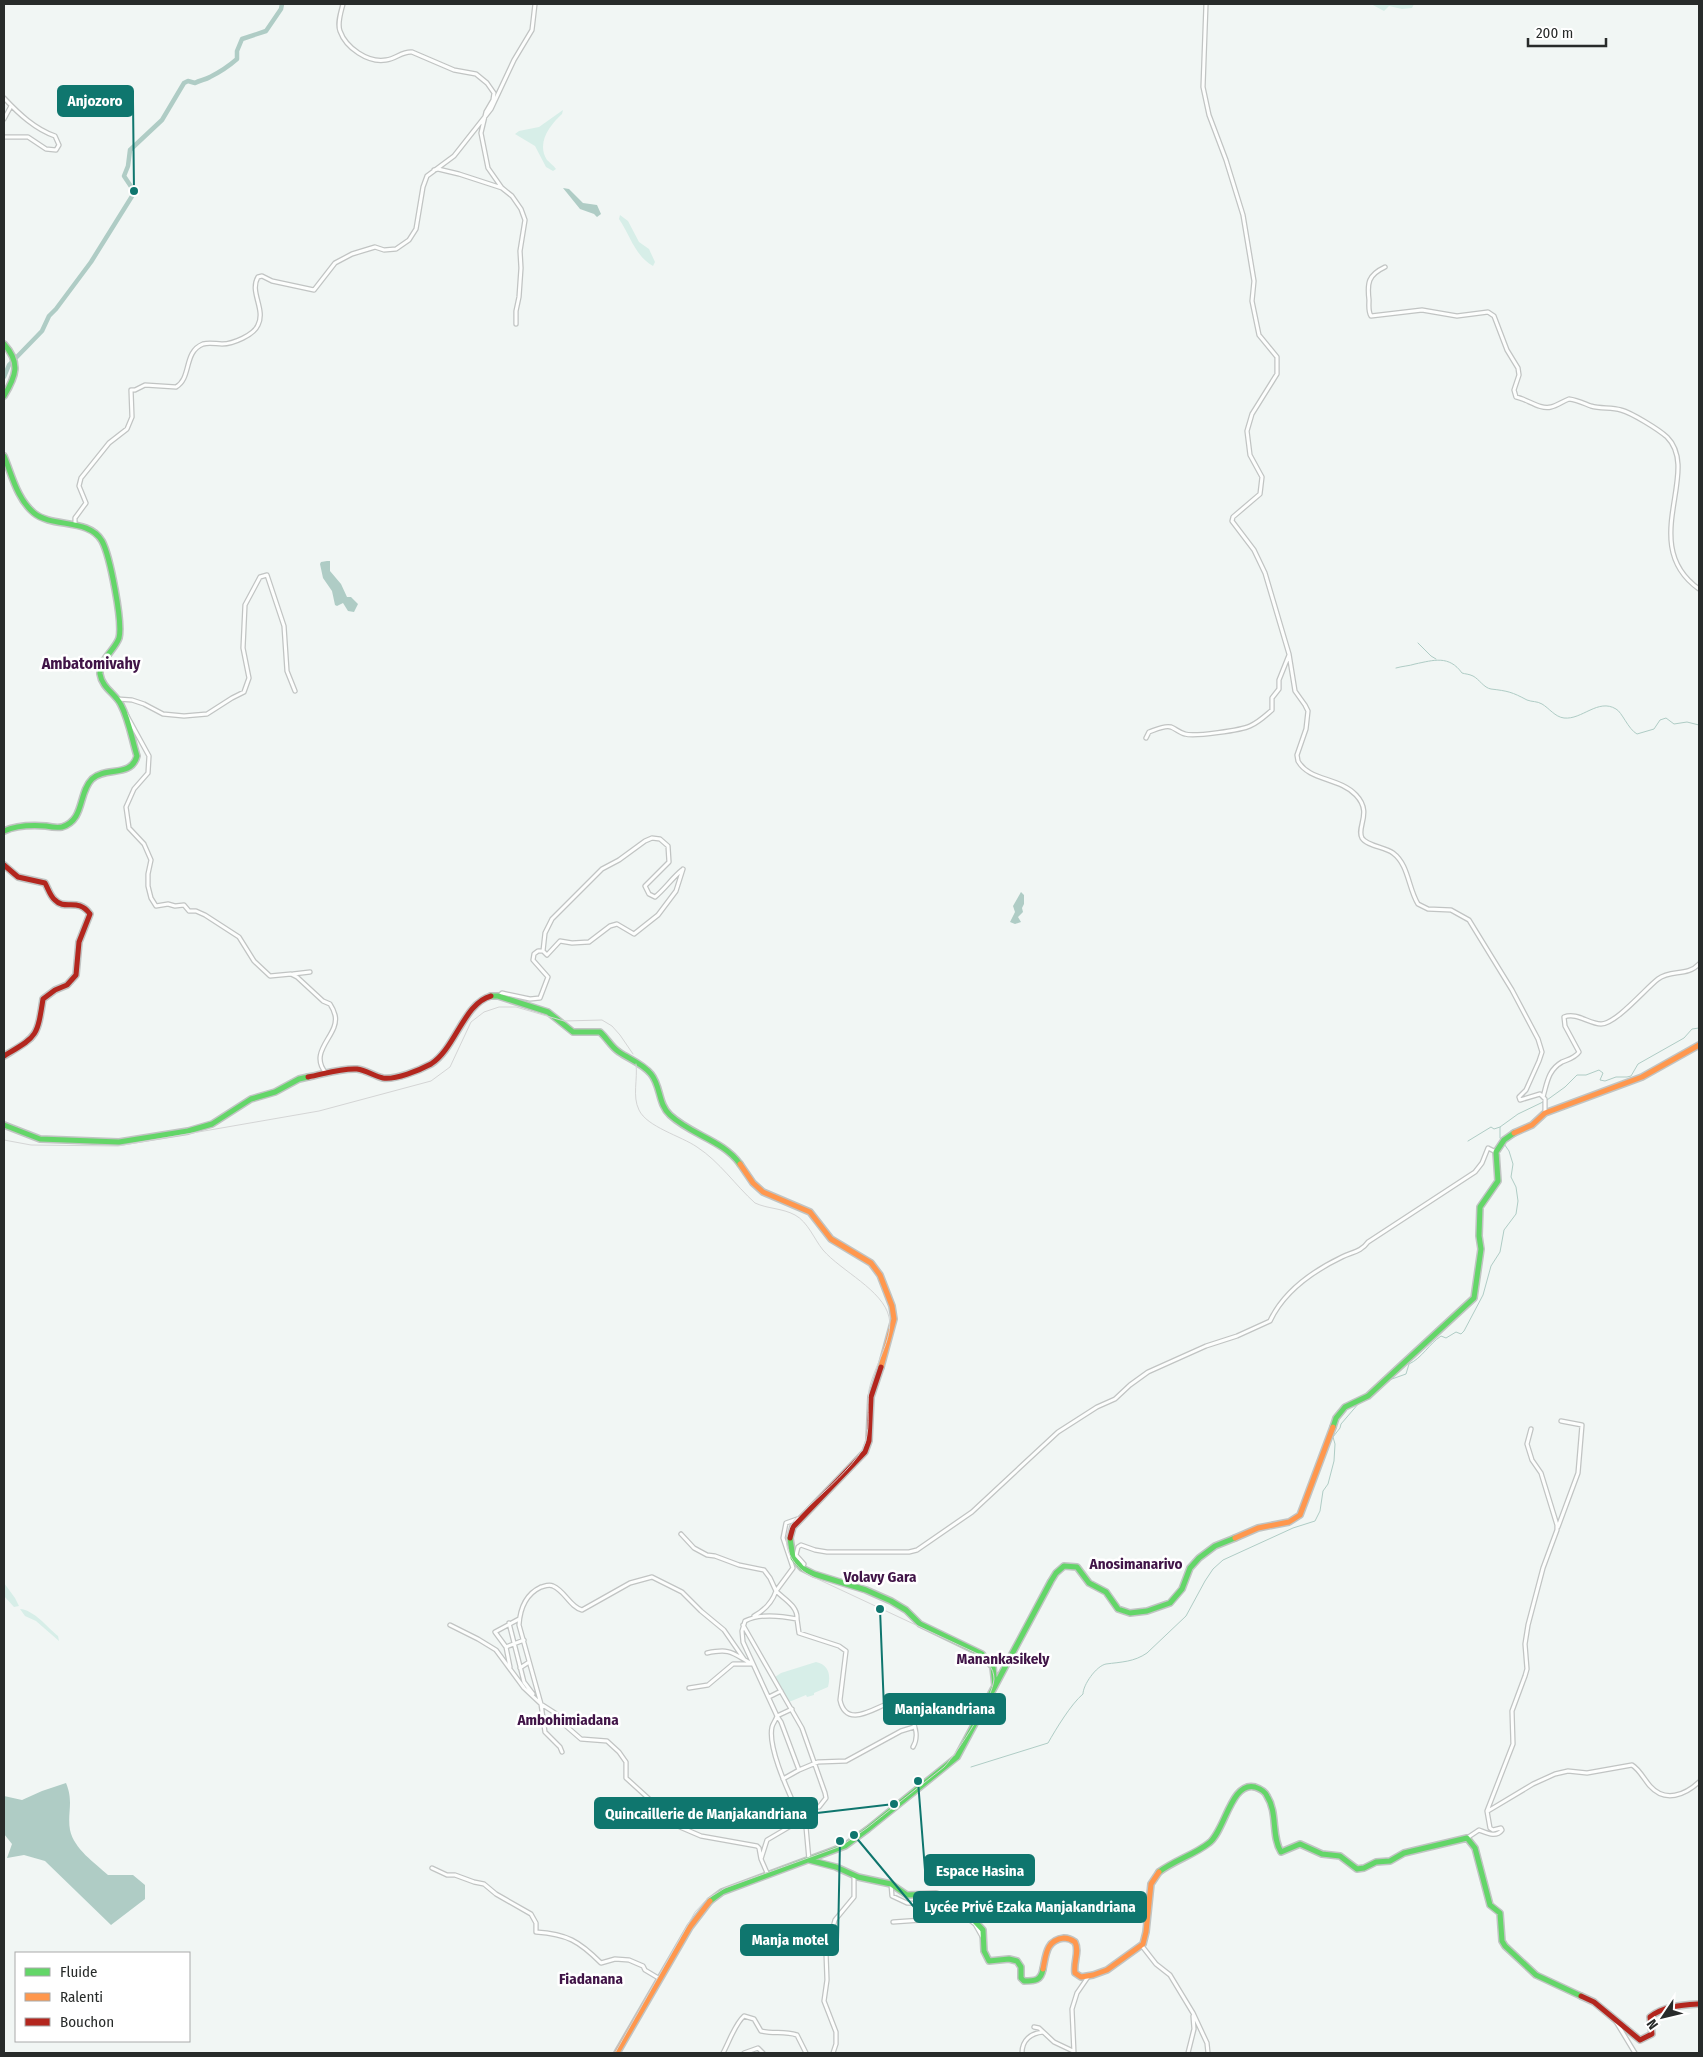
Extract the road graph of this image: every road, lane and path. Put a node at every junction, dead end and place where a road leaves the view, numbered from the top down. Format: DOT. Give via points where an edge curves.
graph roads {
  1 [pos="343,4"];
  2 [pos="535,4"];
  3 [pos="1206,4"];
  4 [pos="4,98"];
  5 [pos="11,106"];
  6 [pos="485,117"];
  7 [pos="4,119"];
  8 [pos="4,136"];
  9 [pos="432,171"];
  10 [pos="502,188"];
  11 [pos="1385,267"];
  12 [pos="516,324"];
  13 [pos="4,344"];
  14 [pos="4,396"];
  15 [pos="4,456"];
  16 [pos="75,526"];
  17 [pos="1699,589"];
  18 [pos="1289,654"];
  19 [pos="295,691"];
  20 [pos="116,699"];
  21 [pos="121,706"];
  22 [pos="1146,738"];
  23 [pos="4,832"];
  24 [pos="4,865"];
  25 [pos="544,951"];
  26 [pos="1699,964"];
  27 [pos="310,972"];
  28 [pos="291,974"];
  29 [pos="498,996"];
  30 [pos="1699,1045"];
  31 [pos="4,1056"];
  32 [pos="326,1073"];
  33 [pos="1544,1098"];
  34 [pos="1545,1113"];
  35 [pos="4,1125"];
  36 [pos="1497,1149"];
  37 [pos="1561,1421"];
  38 [pos="1531,1429"];
  39 [pos="800,1518"];
  40 [pos="1557,1530"];
  41 [pos="681,1534"];
  42 [pos="802,1568"];
  43 [pos="776,1591"];
  44 [pos="751,1618"];
  45 [pos="519,1619"];
  46 [pos="797,1619"];
  47 [pos="509,1623"];
  48 [pos="450,1625"];
  49 [pos="743,1625"];
  50 [pos="524,1640"];
  51 [pos="515,1643"];
  52 [pos="506,1647"];
  53 [pos="707,1653"];
  54 [pos="744,1660"];
  55 [pos="529,1662"];
  56 [pos="754,1664"];
  57 [pos="510,1668"];
  58 [pos="520,1668"];
  59 [pos="995,1686"];
  60 [pos="689,1688"];
  61 [pos="781,1691"];
  62 [pos="534,1697"];
  63 [pos="769,1697"];
  64 [pos="541,1704"];
  65 [pos="792,1709"];
  66 [pos="777,1716"];
  67 [pos="914,1727"];
  68 [pos="913,1747"];
  69 [pos="562,1752"];
  70 [pos="815,1763"];
  71 [pos="799,1770"];
  72 [pos="783,1779"];
  73 [pos="1699,1782"];
  74 [pos="795,1807"];
  75 [pos="1487,1811"];
  76 [pos="801,1820"];
  77 [pos="1467,1838"];
  78 [pos="761,1859"];
  79 [pos="809,1860"];
  80 [pos="432,1868"];
  81 [pos="768,1875"];
  82 [pos="854,1876"];
  83 [pos="892,1884"];
  84 [pos="959,1912"];
  85 [pos="893,1922"];
  86 [pos="984,1945"];
  87 [pos="1142,1946"];
  88 [pos="1088,1977"];
  89 [pos="660,1979"];
  90 [pos="1699,2004"];
  91 [pos="1193,2013"];
  92 [pos="1614,2019"];
  93 [pos="1034,2027"];
  94 [pos="1044,2032"];
  95 [pos="1073,2052"];
  96 [pos="617,2053"];
  97 [pos="723,2053"];
  98 [pos="744,2053"];
  99 [pos="763,2053"];
  100 [pos="806,2053"];
  101 [pos="833,2053"];
  102 [pos="1022,2053"];
  103 [pos="1188,2053"];
  104 [pos="1208,2053"];
  105 [pos="1635,2053"];
  1 -- 6 [label="street" via="340,31 354,50 380,61 390,60 406,51 412,52 454,70 476,74 494,93"];
  2 -- 6 [label="street" via="532,30"];
  3 -- 18 [label="street" via="1204,97 1242,215 1254,281 1252,301 1259,334 1277,357 1277,374 1252,414 1247,431 1250,455 1262,477 1260,494 1232,521 1260,560"];
  4 -- 5 [label="street"];
  5 -- 7 [label="street"];
  5 -- 8 [label="street" via="46,133 55,136 58,145 56,150 46,149 28,138"];
  6 -- 9 [label="street" via="454,156"];
  6 -- 10 [label="street" via="481,132 488,168"];
  9 -- 10 [label="street" via="442,170"];
  9 -- 16 [label="street" via="423,187 416,229 406,244 396,249 375,247 352,254 336,263 314,290 258,277 255,286 261,318 252,334 232,342 211,342 200,346 190,354 184,381 176,387 145,386 131,390 132,417 127,429 109,444 80,478 79,486 86,503 75,518"];
  10 -- 12 [label="street" via="512,196 525,220"];
  11 -- 17 [label="street" via="1378,270 1368,284 1368,311 1371,316 1422,310 1457,316 1488,312 1494,316 1506,350 1518,368 1516,397 1545,408 1569,399 1623,410 1668,438 1678,469 1670,523 1673,554 1680,569"];
  13 -- 14 [label="main road" via="15,359 14,377"];
  15 -- 16 [label="main road" via="22,499 33,512 53,522"];
  16 -- 20 [label="main road" via="99,536 107,553 120,631 118,640 104,659 100,674 105,687"];
  18 -- 22 [label="street" via="1279,689 1272,698 1272,710 1260,720 1241,729 1211,734 1185,734 1169,726 1149,732"];
  18 -- 33 [label="street" via="1295,691 1308,711 1297,755 1300,766 1320,778 1344,785 1358,797 1364,812 1362,839 1386,848 1401,861 1418,904 1428,909 1451,910 1469,920 1478,932 1542,1046 1539,1061 1520,1100 1540,1094"];
  19 -- 20 [label="street" via="287,671 284,626 267,575 260,577 245,605 243,648 249,678 244,692 207,714 184,716 163,714 132,700"];
  20 -- 21 [label="main road"];
  21 -- 23 [label="main road" via="136,754 134,765 92,779 82,806 65,825 26,826"];
  21 -- 28 [label="street" via="149,756 148,773 134,789 126,807 129,828 144,844 151,860 148,886 156,906 184,905 189,911 205,915 239,937 254,961 270,976"];
  24 -- 31 [label="main road" via="18,878 45,883 59,903 80,904 88,908 90,914 79,942 76,975 67,985 43,999 38,1029 30,1040"];
  25 -- 25 [label="street" via="547,955 560,941 589,942 613,924 634,934 658,915 676,891 683,869 655,897 649,894 646,886 669,862 668,846 660,839 645,841 590,880 552,919 544,938"];
  25 -- 29 [label="street" via="534,954 533,960 548,976 540,998 502,993"];
  26 -- 33 [label="street" via="1680,974 1669,972 1608,1022 1601,1024 1564,1016 1565,1026 1579,1052 1554,1069 1548,1077"];
  27 -- 28 [label="street"];
  28 -- 32 [label="street" via="330,1004 335,1016 319,1058"];
  29 -- 32 [label="main road" via="489,996 477,1003 443,1053 431,1064 396,1078 382,1078 360,1068"];
  29 -- 39 [label="main road" via="548,1012 573,1032 600,1032 617,1051 646,1068 655,1080 664,1110 672,1117 732,1154 763,1192 810,1212 831,1238 871,1263 880,1274 894,1320 874,1382 869,1441 858,1462"];
  30 -- 34 [label="main road" via="1642,1078"];
  32 -- 35 [label="main road" via="299,1079 275,1092 251,1099 212,1124 142,1138 103,1142 40,1139"];
  33 -- 34 [label="street"];
  34 -- 36 [label="main road" via="1532,1125 1504,1140"];
  36 -- 42 [label="street" via="1488,1148 1482,1163 1467,1178 1368,1242 1363,1249 1317,1270 1284,1298 1270,1320 1148,1372 1115,1399 1058,1432 972,1512 917,1550 827,1552 801,1545 796,1555 804,1564"];
  36 -- 59 [label="main road" via="1498,1181 1480,1208 1481,1250 1474,1298 1368,1396 1340,1412 1300,1515 1215,1546 1190,1568 1182,1589 1170,1603 1147,1611 1130,1613 1118,1609 1106,1592 1089,1583 1077,1567 1064,1566 1050,1581"];
  37 -- 40 [label="street" via="1582,1425 1578,1473"];
  38 -- 40 [label="street" via="1527,1444 1532,1460 1542,1473"];
  39 -- 42 [label="main road" via="789,1540 792,1558"];
  39 -- 43 [label="street" via="786,1523 783,1538 793,1568"];
  40 -- 75 [label="street" via="1542,1568 1528,1625 1525,1676 1512,1711 1513,1744"];
  41 -- 43 [label="street" via="694,1548 707,1555 764,1570"];
  42 -- 59 [label="main road" via="891,1601 920,1624 982,1654 992,1667"];
  43 -- 44 [label="street" via="770,1604"];
  43 -- 46 [label="street" via="790,1603 798,1614"];
  44 -- 46 [label="street"];
  44 -- 49 [label="street"];
  45 -- 47 [label="street"];
  45 -- 50 [label="street"];
  45 -- 54 [label="street" via="531,1594 547,1585 562,1591 582,1610 630,1583 652,1577 682,1592 724,1630"];
  46 -- 67 [label="street" via="800,1633 846,1651 840,1700 847,1712 860,1716 889,1703 895,1704 907,1712"];
  47 -- 51 [label="street"];
  47 -- 52 [label="street" via="495,1632"];
  48 -- 57 [label="street" via="496,1650"];
  49 -- 56 [label="street" via="742,1637"];
  49 -- 61 [label="street"];
  50 -- 51 [label="street"];
  50 -- 55 [label="street"];
  51 -- 52 [label="street"];
  51 -- 58 [label="street"];
  52 -- 57 [label="street"];
  53 -- 54 [label="street" via="730,1651"];
  54 -- 56 [label="street"];
  55 -- 58 [label="street"];
  55 -- 64 [label="street"];
  56 -- 60 [label="street" via="733,1664 708,1685"];
  56 -- 63 [label="street"];
  57 -- 62 [label="street"];
  58 -- 62 [label="street"];
  59 -- 79 [label="main road" via="957,1757 949,1765 845,1846"];
  61 -- 63 [label="street"];
  61 -- 65 [label="street"];
  62 -- 64 [label="street"];
  63 -- 66 [label="street"];
  64 -- 69 [label="street" via="545,1732"];
  64 -- 78 [label="street" via="581,1739 607,1741 612,1745 626,1762 626,1778 680,1827 701,1836 757,1846"];
  65 -- 66 [label="street"];
  65 -- 70 [label="street"];
  66 -- 71 [label="street"];
  66 -- 72 [label="street" via="772,1726 773,1742"];
  67 -- 68 [label="street" via="917,1736"];
  67 -- 70 [label="street" via="846,1761"];
  70 -- 71 [label="street"];
  70 -- 74 [label="street" via="826,1798 819,1807"];
  71 -- 72 [label="street"];
  72 -- 74 [label="street"];
  73 -- 75 [label="street" via="1685,1794 1672,1796 1652,1788 1632,1764 1586,1773 1568,1771 1533,1784"];
  74 -- 76 [label="street"];
  75 -- 77 [label="street" via="1490,1828 1501,1828 1501,1832 1491,1834 1480,1830"];
  76 -- 78 [label="street" via="767,1840"];
  76 -- 79 [label="street" via="806,1828"];
  77 -- 87 [label="main road" via="1404,1853 1357,1869 1340,1856 1322,1854 1300,1844 1281,1852 1276,1845 1275,1819 1266,1792 1250,1787 1234,1798 1216,1838 1190,1856 1160,1870 1154,1877"];
  77 -- 92 [label="main road" via="1478,1858 1490,1905 1500,1913 1500,1936 1505,1946 1532,1972 1587,1998"];
  78 -- 81 [label="street"];
  79 -- 81 [label="main road"];
  79 -- 82 [label="main road"];
  80 -- 89 [label="street" via="484,1884 531,1914 536,1932 563,1935 587,1949 601,1963 622,1959 637,1963"];
  81 -- 89 [label="main road" via="722,1892 707,1903"];
  82 -- 83 [label="main road"];
  82 -- 101 [label="street" via="854,1897 835,1920 826,1953 828,1980 824,2006 836,2032"];
  83 -- 84 [label="street" via="892,1896 903,1902 950,1905"];
  83 -- 86 [label="main road" via="907,1895 933,1892 956,1902 980,1925 985,1934"];
  84 -- 85 [label="street" via="953,1910 922,1920"];
  84 -- 86 [label="street" via="975,1924 984,1938"];
  86 -- 88 [label="main road" via="989,1961 1009,1958 1017,1961 1024,1981 1037,1981 1042,1976 1046,1950 1054,1941 1072,1939 1078,1949 1073,1961 1075,1973"];
  87 -- 88 [label="main road" via="1106,1972"];
  87 -- 91 [label="street" via="1170,1975"];
  88 -- 95 [label="street" via="1077,1993 1072,2010"];
  89 -- 96 [label="main road"];
  90 -- 92 [label="main road" via="1656,2012 1650,2016 1652,2034 1641,2039"];
  91 -- 103 [label="street" via="1194,2029"];
  91 -- 104 [label="street" via="1207,2043"];
  92 -- 105 [label="street"];
  93 -- 94 [label="street"];
  94 -- 95 [label="street" via="1054,2042"];
  94 -- 102 [label="street" via="1026,2040"];
  97 -- 100 [label="street" via="737,2022 744,2016 754,2018 761,2031 786,2031 797,2035"];
  98 -- 99 [label="street" via="758,2048"];
}
